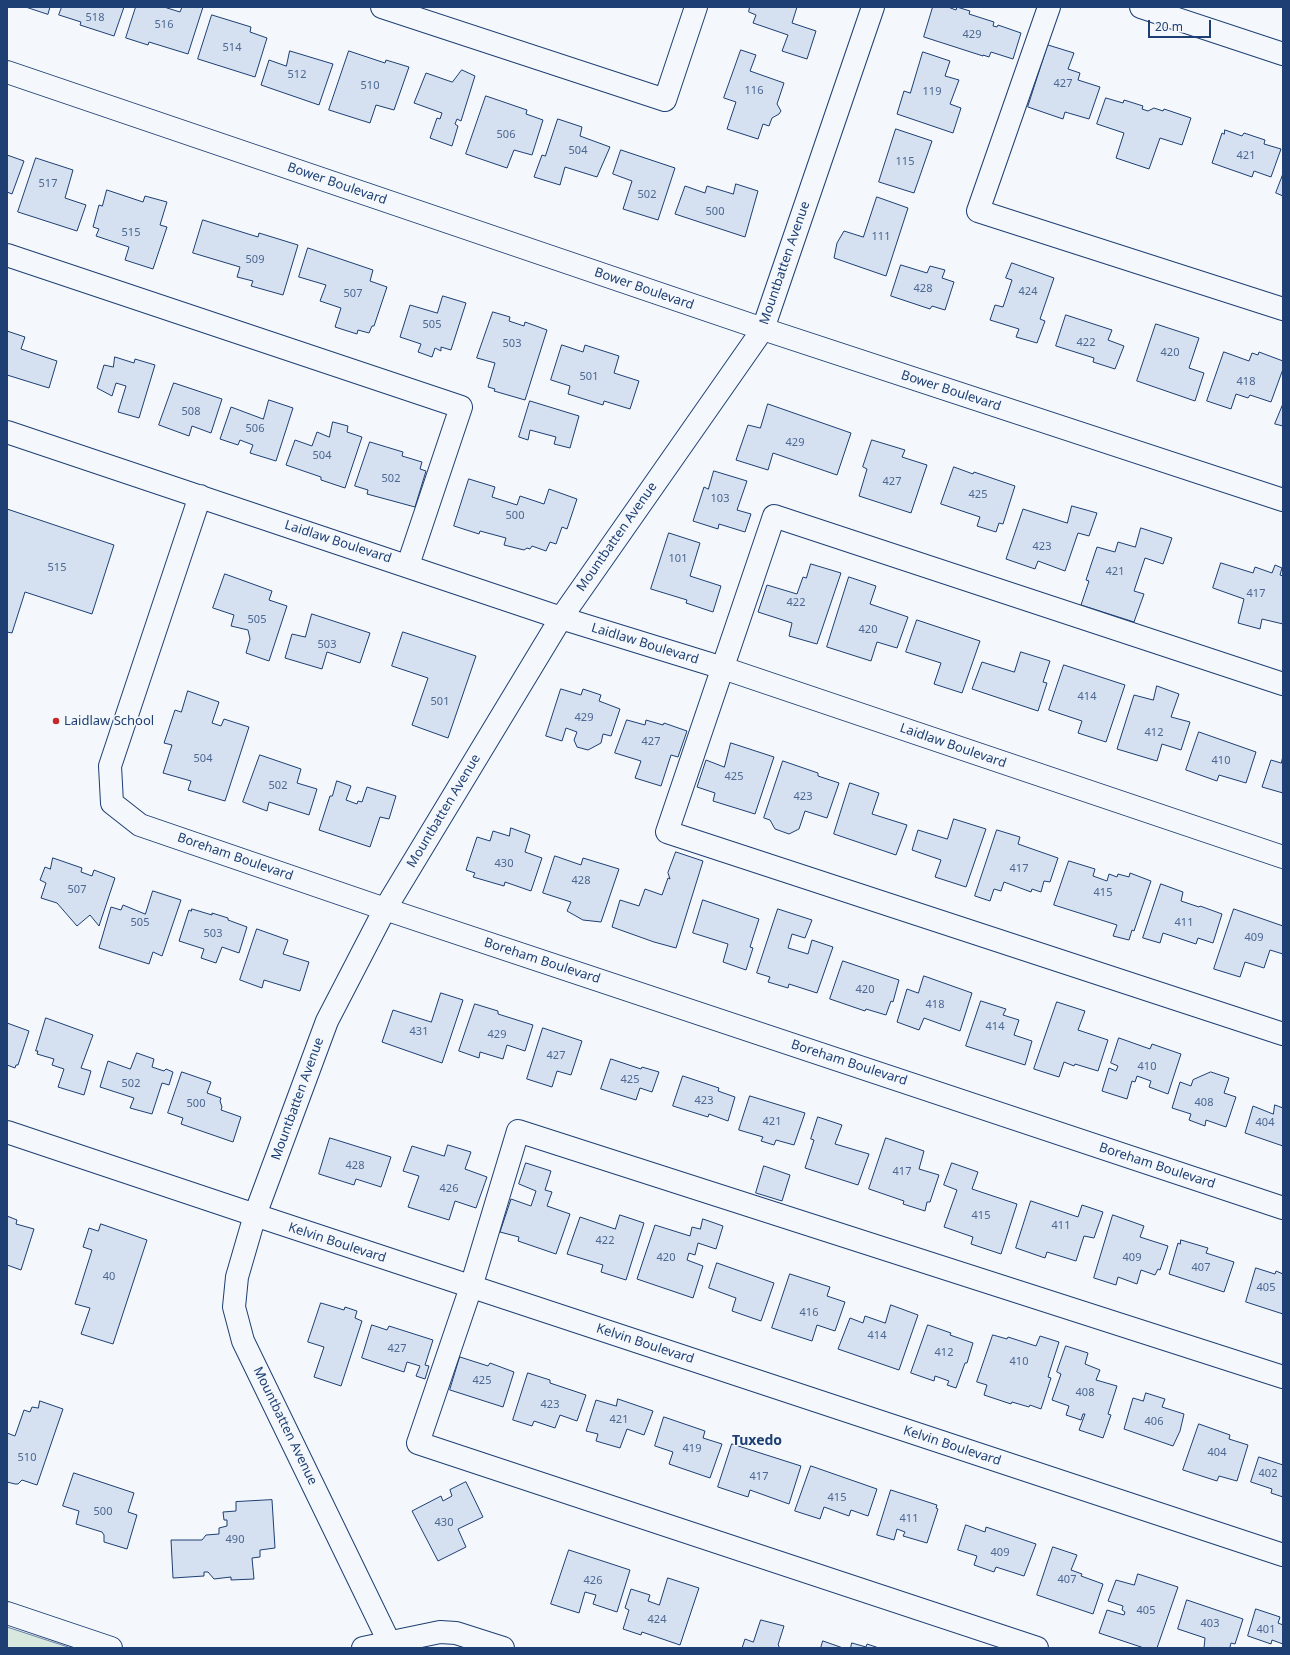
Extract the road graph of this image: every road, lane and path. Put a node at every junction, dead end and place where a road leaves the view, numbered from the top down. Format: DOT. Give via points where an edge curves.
graph roads {
  1 [pos="382,7"];
  2 [pos="696,7"];
  3 [pos="873,7"];
  4 [pos="1049,7"];
  5 [pos="1141,7"];
  6 [pos="1283,54"];
  7 [pos="7,72"];
  8 [pos="7,255"];
  9 [pos="1283,309"];
  10 [pos="763,329"];
  11 [pos="7,432"];
  12 [pos="200,496"];
  13 [pos="1283,500"];
  14 [pos="408,565"];
  15 [pos="561,618"];
  16 [pos="723,668"];
  17 [pos="1283,684"];
  18 [pos="1283,857"];
  19 [pos="385,909"];
  20 [pos="1283,1034"];
  21 [pos="7,1132"];
  22 [pos="1283,1208"];
  23 [pos="255,1215"];
  24 [pos="471,1287"];
  25 [pos="1283,1377"];
  26 [pos="1283,1555"];
  27 [pos="7,1613"];
  28 [pos="391,1645"];
  29 [pos="111,1648"];
  30 [pos="363,1648"];
  31 [pos="503,1648"];
  32 [pos="1036,1648"];
  1 -- 2 [label="street" via="665,100"];
  3 -- 10 [label="street, Mountbatten Avenue"];
  4 -- 9 [label="street" via="978,211"];
  5 -- 6 [label="street"];
  7 -- 10 [label="street, Bower Boulevard"];
  8 -- 14 [label="street" via="461,407"];
  10 -- 13 [label="street, Bower Boulevard"];
  10 -- 15 [label="street, Mountbatten Avenue"];
  11 -- 12 [label="street, Laidlaw Boulevard"];
  12 -- 14 [label="street, Laidlaw Boulevard"];
  12 -- 19 [label="street, Boreham Boulevard" via="110,766 112,803 140,824"];
  14 -- 15 [label="street, Laidlaw Boulevard"];
  15 -- 16 [label="street, Laidlaw Boulevard"];
  15 -- 19 [label="street, Mountbatten Avenue"];
  16 -- 17 [label="street" via="774,516"];
  16 -- 18 [label="street, Laidlaw Boulevard"];
  16 -- 20 [label="street" via="667,832"];
  19 -- 22 [label="street, Boreham Boulevard"];
  19 -- 23 [label="street, Mountbatten Avenue" via="327,1022"];
  21 -- 23 [label="street, Kelvin Boulevard"];
  23 -- 24 [label="street, Kelvin Boulevard"];
  23 -- 28 [label="street, Mountbatten Avenue" via="237,1277 234,1308 243,1340"];
  24 -- 25 [label="street" via="518,1131"];
  24 -- 26 [label="street, Kelvin Boulevard"];
  24 -- 32 [label="street" via="418,1443"];
  27 -- 29 [label="street"];
  28 -- 30 [label="street"];
  28 -- 31 [label="street" via="440,1632 451,1632"];
}
